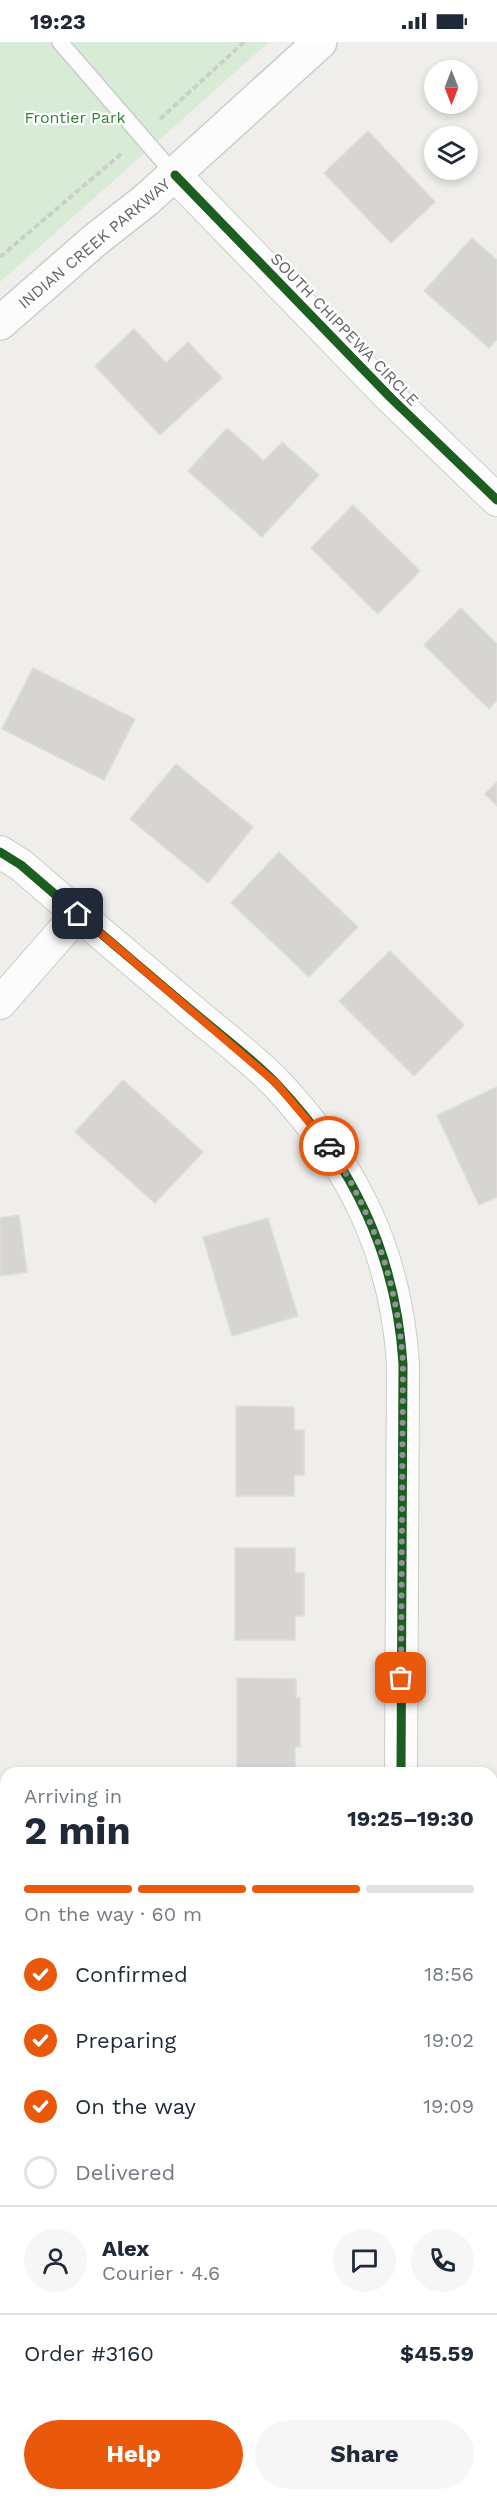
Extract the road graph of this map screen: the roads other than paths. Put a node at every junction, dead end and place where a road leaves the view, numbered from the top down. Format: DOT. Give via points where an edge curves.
graph roads {
  1 [pos="60,42"];
  2 [pos="320,42"];
  3 [pos="175,175"];
  4 [pos="0,323"];
  5 [pos="497,500"];
  6 [pos="0,852"];
  7 [pos="78,914"];
  8 [pos="0,1003"];
  9 [pos="401,1767"];
  1 -- 3 [label="lane"];
  2 -- 3 [label="street, INDIAN CREEK PARKWAY"];
  3 -- 4 [label="street, INDIAN CREEK PARKWAY"];
  3 -- 5 [label="street, SOUTH CHIPPEWA CIRCLE" via="391,398"];
  6 -- 7 [label="street"];
  7 -- 8 [label="street"];
  7 -- 9 [label="street" via="276,1083 325,1140 346,1172 379,1241 401,1325 403,1364"];
}
